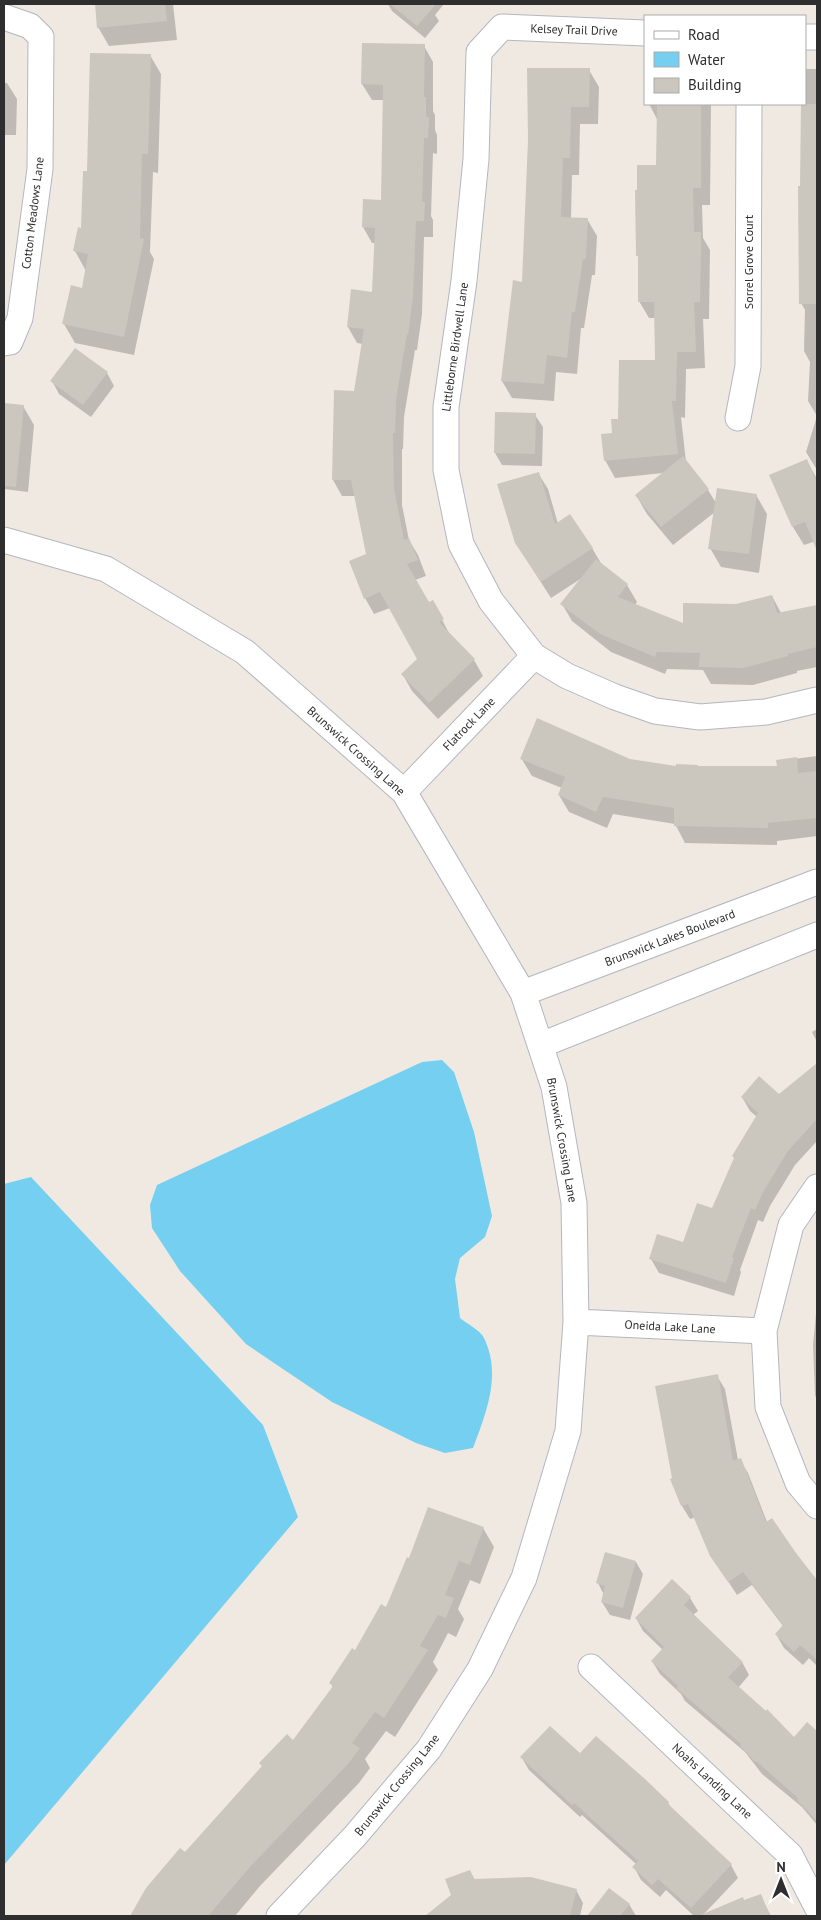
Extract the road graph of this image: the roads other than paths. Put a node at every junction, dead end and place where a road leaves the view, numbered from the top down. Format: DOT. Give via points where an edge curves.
graph roads {
  1 [pos="4,17"];
  2 [pos="502,27"];
  3 [pos="644,33"];
  4 [pos="749,105"];
  5 [pos="7,342"];
  6 [pos="738,418"];
  7 [pos="4,540"];
  8 [pos="534,656"];
  9 [pos="817,700"];
  10 [pos="404,792"];
  11 [pos="817,882"];
  12 [pos="817,934"];
  13 [pos="523,993"];
  14 [pos="541,1045"];
  15 [pos="817,1187"];
  16 [pos="576,1322"];
  17 [pos="764,1331"];
  18 [pos="817,1506"];
  19 [pos="591,1667"];
  20 [pos="817,1907"];
  21 [pos="279,1916"];
  1 -- 5 [label="street, Cotton Meadows Lane" via="30,26 41,37 40,169 20,318"];
  2 -- 3 [label="street, Kelsey Trail Drive"];
  2 -- 8 [label="street, Littleborne Birdwell Lane" via="479,52 476,159 464,281 446,407 446,470 461,544 491,601"];
  4 -- 6 [label="street, Sorrel Grove Court" via="748,366"];
  7 -- 10 [label="street, Brunswick Crossing Lane" via="106,569 245,652"];
  8 -- 9 [label="street, Littleborne Birdwell Lane" via="567,676 655,711 700,717 766,712"];
  8 -- 10 [label="street, Flatrock Lane"];
  10 -- 13 [label="street, Brunswick Crossing Lane"];
  11 -- 13 [label="street, Brunswick Lakes Boulevard"];
  12 -- 14 [label="street"];
  13 -- 14 [label="street, Brunswick Crossing Lane"];
  14 -- 16 [label="street, Brunswick Crossing Lane" via="554,1087 574,1203"];
  15 -- 17 [label="street" via="791,1225"];
  16 -- 17 [label="street, Oneida Lake Lane"];
  16 -- 21 [label="street, Brunswick Crossing Lane" via="568,1431 524,1578 480,1669 429,1749 355,1836"];
  17 -- 18 [label="street" via="768,1407 798,1483"];
  19 -- 20 [label="street, Noahs Landing Lane" via="790,1855"];
}
